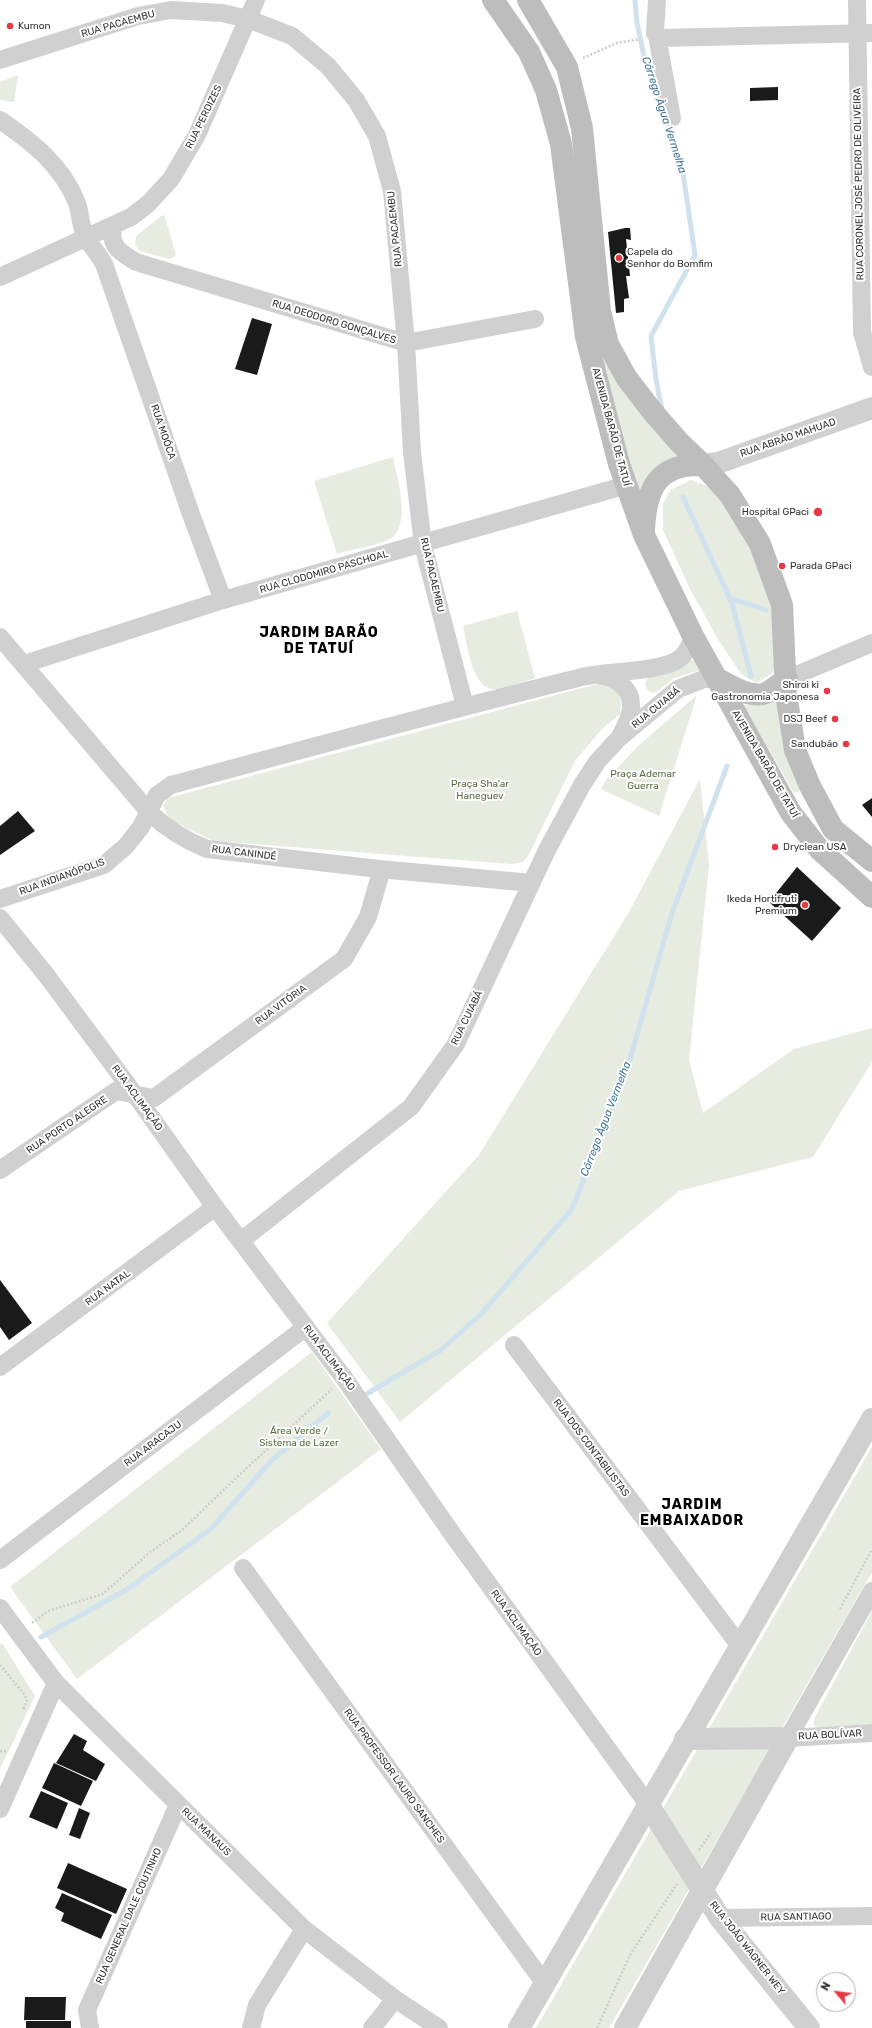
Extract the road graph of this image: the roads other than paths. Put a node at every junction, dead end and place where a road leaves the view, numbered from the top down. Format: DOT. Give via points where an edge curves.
graph roads {
  1 [pos="256,0"];
  2 [pos="493,0"];
  3 [pos="528,0"];
  4 [pos="657,0"];
  5 [pos="857,0"];
  6 [pos="248,19"];
  7 [pos="865,34"];
  8 [pos="657,36"];
  9 [pos="0,60"];
  10 [pos="672,118"];
  11 [pos="0,120"];
  12 [pos="77,203"];
  13 [pos="109,228"];
  14 [pos="86,238"];
  15 [pos="66,248"];
  16 [pos="136,262"];
  17 [pos="107,272"];
  18 [pos="0,277"];
  19 [pos="535,319"];
  20 [pos="406,344"];
  21 [pos="872,367"];
  22 [pos="872,408"];
  23 [pos="704,465"];
  24 [pos="626,485"];
  25 [pos="644,535"];
  26 [pos="423,545"];
  27 [pos="223,600"];
  28 [pos="693,636"];
  29 [pos="0,637"];
  30 [pos="872,643"];
  31 [pos="24,664"];
  32 [pos="594,674"];
  33 [pos="787,678"];
  34 [pos="718,679"];
  35 [pos="465,706"];
  36 [pos="619,738"];
  37 [pos="149,812"];
  38 [pos="872,861"];
  39 [pos="380,869"];
  40 [pos="532,882"];
  41 [pos="872,897"];
  42 [pos="0,899"];
  43 [pos="0,918"];
  44 [pos="136,1096"];
  45 [pos="0,1170"];
  46 [pos="216,1207"];
  47 [pos="242,1240"];
  48 [pos="306,1327"];
  49 [pos="514,1345"];
  50 [pos="0,1367"];
  51 [pos="872,1419"];
  52 [pos="0,1560"];
  53 [pos="243,1568"];
  54 [pos="872,1591"];
  55 [pos="0,1608"];
  56 [pos="740,1646"];
  57 [pos="56,1683"];
  58 [pos="872,1733"];
  59 [pos="788,1738"];
  60 [pos="685,1739"];
  61 [pos="178,1805"];
  62 [pos="649,1806"];
  63 [pos="0,1809"];
  64 [pos="703,1890"];
  65 [pos="872,1916"];
  66 [pos="720,1918"];
  67 [pos="304,1929"];
  68 [pos="545,1984"];
  69 [pos="395,1999"];
  70 [pos="90,2028"];
  71 [pos="251,2028"];
  72 [pos="372,2028"];
  73 [pos="439,2028"];
  74 [pos="519,2028"];
  75 [pos="625,2028"];
  76 [pos="809,2028"];
  1 -- 6 [label="street, RUA PERDIZES"];
  2 -- 24 [label="main road, AVENIDA BARÃO DE TATUÍ" via="529,52 546,90 557,129 586,337"];
  3 -- 23 [label="main road" via="566,67 582,128 600,310 608,344 626,377 652,411 679,442"];
  4 -- 8 [label="street"];
  5 -- 7 [label="street, RUA CORONEL JOSÉ PEDRO DE OLIVEIRA"];
  6 -- 9 [label="street, RUA PACAEMBU" via="171,10 138,16"];
  6 -- 13 [label="street, RUA PERDIZES" via="198,135 171,179 148,204 131,217"];
  6 -- 20 [label="street, RUA PACAEMBU" via="292,36 328,66 356,100 377,136 392,191"];
  7 -- 8 [label="street" via="661,38"];
  7 -- 21 [label="street, RUA CORONEL JOSÉ PEDRO DE OLIVEIRA" via="862,332"];
  8 -- 10 [label="street"];
  11 -- 12 [label="street, RUA MOÓCA" via="33,143 51,161"];
  12 -- 13 [label="street, RUA MOÓCA"];
  12 -- 14 [label="street, RUA MOÓCA"];
  13 -- 14 [label="street, RUA PERDIZES"];
  13 -- 16 [label="street, RUA DEODORO GONÇALVES" via="120,252"];
  14 -- 15 [label="street, RUA PERDIZES"];
  14 -- 17 [label="street, RUA MOÓCA" via="97,250"];
  15 -- 17 [label="street, RUA MOÓCA" via="89,250"];
  15 -- 18 [label="street, RUA PERDIZES"];
  16 -- 17 [label="street"];
  16 -- 20 [label="street, RUA DEODORO GONÇALVES"];
  17 -- 27 [label="street, RUA MOÓCA"];
  19 -- 20 [label="street, RUA DEODORO GONÇALVES"];
  20 -- 26 [label="street, RUA PACAEMBU" via="412,452"];
  22 -- 23 [label="street, RUA ABRÃO MAHUAD" via="718,463"];
  23 -- 25 [label="main road" via="681,466 662,475 647,503"];
  23 -- 33 [label="main road" via="730,495 760,544 782,605"];
  24 -- 25 [label="main road, AVENIDA BARÃO DE TATUÍ"];
  24 -- 26 [label="street, RUA CLODOMIRO PASCHOAL"];
  25 -- 28 [label="main road, AVENIDA BARÃO DE TATUÍ"];
  26 -- 27 [label="street, RUA CLODOMIRO PASCHOAL"];
  26 -- 35 [label="street, RUA PACAEMBU"];
  27 -- 31 [label="street, RUA CLODOMIRO PASCHOAL"];
  28 -- 32 [label="street, RUA INDIANÓPOLIS" via="690,646 674,662 661,666"];
  28 -- 34 [label="main road, AVENIDA BARÃO DE TATUÍ"];
  29 -- 31 [label="street, RUA CANINDÉ"];
  30 -- 33 [label="street"];
  31 -- 37 [label="street, RUA CANINDÉ"];
  32 -- 35 [label="street, RUA INDIANÓPOLIS"];
  32 -- 36 [label="street, RUA CUIABÁ" via="613,678 630,695 632,705"];
  33 -- 34 [label="main road" via="764,694 740,690"];
  33 -- 38 [label="main road" via="786,694 796,750 810,786 834,829"];
  34 -- 36 [label="street, RUA CUIABÁ" via="704,679 678,689"];
  34 -- 41 [label="main road, AVENIDA BARÃO DE TATUÍ" via="791,813 819,849"];
  35 -- 37 [label="street, RUA INDIANÓPOLIS" via="172,785 158,795"];
  36 -- 40 [label="street, RUA CUIABÁ" via="597,762 582,784"];
  37 -- 39 [label="street, RUA CANINDÉ" via="168,830 188,842 207,849"];
  37 -- 42 [label="street, RUA INDIANÓPOLIS" via="126,846 104,865"];
  39 -- 40 [label="street, RUA CANINDÉ"];
  39 -- 44 [label="street, RUA VITÓRIA" via="368,917 344,959 154,1098"];
  40 -- 47 [label="street, RUA CUIABÁ" via="456,1044 412,1107"];
  43 -- 44 [label="street, RUA ACLIMAÇÃO" via="47,976"];
  44 -- 45 [label="street, RUA PORTO ALEGRE" via="116,1091"];
  44 -- 46 [label="street, RUA ACLIMAÇÃO"];
  46 -- 47 [label="street, RUA ACLIMAÇÃO"];
  46 -- 50 [label="street, RUA NATAL"];
  47 -- 48 [label="street, RUA ACLIMAÇÃO"];
  48 -- 52 [label="street, RUA ARACAJU"];
  48 -- 62 [label="street, RUA ACLIMAÇÃO"];
  49 -- 56 [label="street, RUA DOS CONTABILISTAS"];
  51 -- 56 [label="street"];
  53 -- 68 [label="street, RUA PROFESSOR LAURO SANCHES"];
  54 -- 59 [label="street"];
  55 -- 57 [label="street, RUA MANAUS"];
  56 -- 60 [label="street"];
  57 -- 61 [label="street, RUA MANAUS"];
  57 -- 63 [label="street"];
  58 -- 59 [label="street, RUA BOLÍVAR"];
  59 -- 60 [label="street"];
  59 -- 64 [label="street"];
  60 -- 62 [label="street"];
  61 -- 67 [label="street, RUA MANAUS"];
  61 -- 70 [label="street, RUA GENERAL DALE COUTINHO" via="87,2010"];
  62 -- 64 [label="street, RUA JOÃO WAGNER WEY"];
  62 -- 68 [label="street"];
  64 -- 66 [label="street, RUA JOÃO WAGNER WEY"];
  64 -- 75 [label="street"];
  65 -- 66 [label="street, RUA SANTIAGO"];
  66 -- 76 [label="street, RUA JOÃO WAGNER WEY"];
  67 -- 69 [label="street, RUA MANAUS"];
  67 -- 71 [label="street" via="257,2005"];
  68 -- 74 [label="street"];
  69 -- 72 [label="street"];
  69 -- 73 [label="street, RUA MANAUS"];
}
